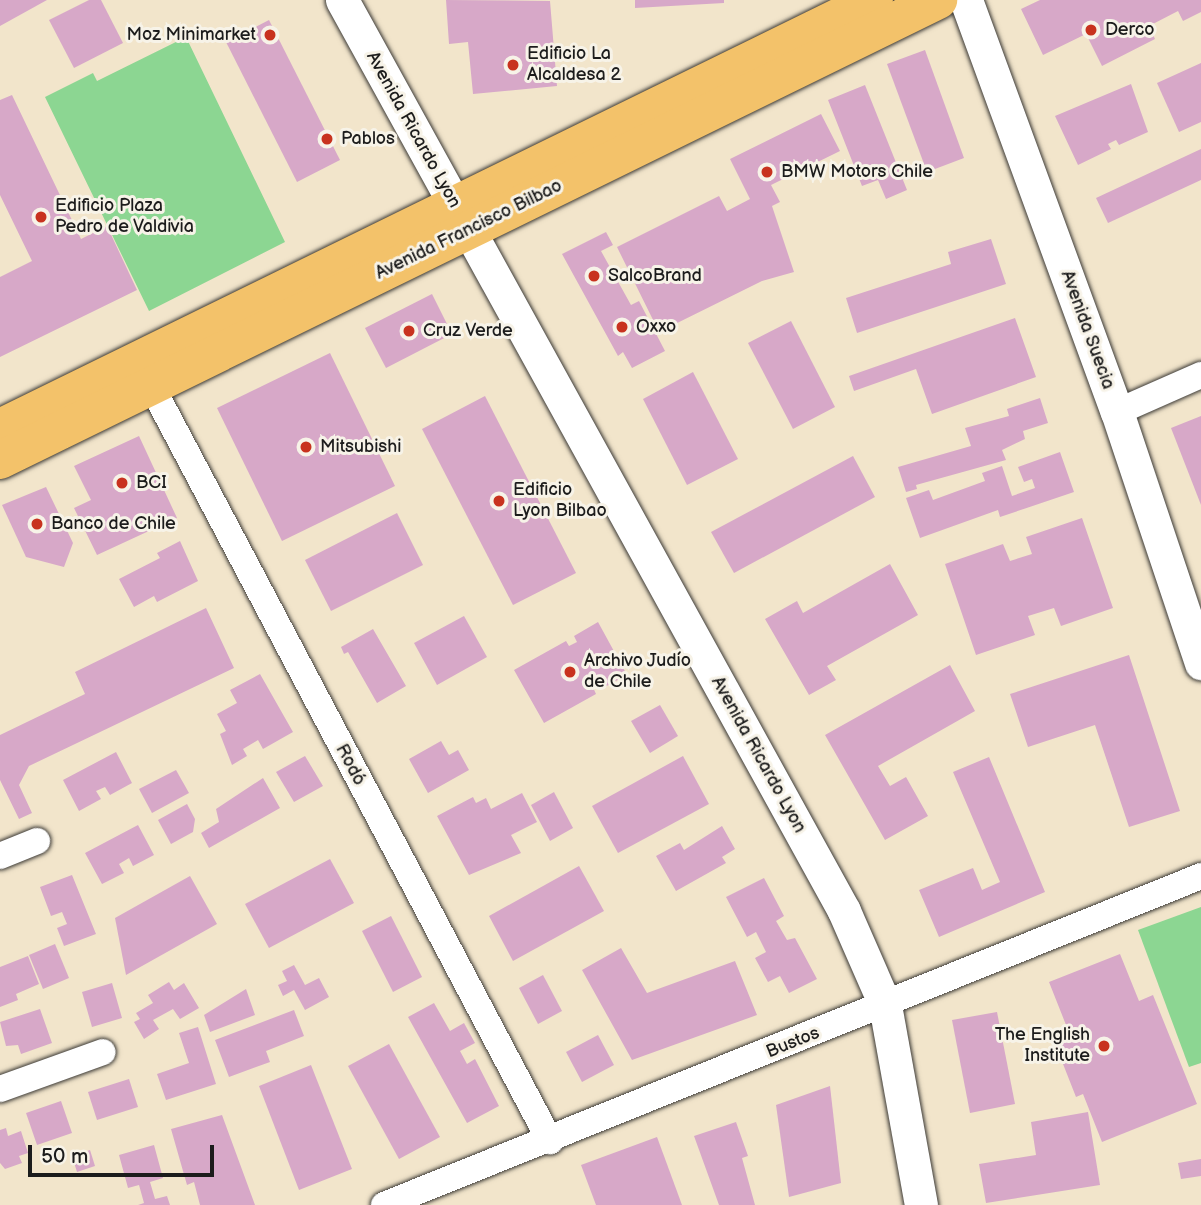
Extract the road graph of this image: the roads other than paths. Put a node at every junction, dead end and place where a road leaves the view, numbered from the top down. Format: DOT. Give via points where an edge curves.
graph roads {
  1 [pos="342,0"];
  2 [pos="874,0"];
  3 [pos="938,0"];
  4 [pos="966,0"];
  5 [pos="461,218"];
  6 [pos="1201,375"];
  7 [pos="152,387"];
  8 [pos="1117,412"];
  9 [pos="0,428"];
  10 [pos="0,460"];
  11 [pos="1201,663"];
  12 [pos="37,841"];
  13 [pos="0,856"];
  14 [pos="1201,876"];
  15 [pos="885,1005"];
  16 [pos="103,1052"];
  17 [pos="0,1089"];
  18 [pos="551,1141"];
  19 [pos="384,1205"];
  20 [pos="921,1205"];
  1 -- 5 [label="street, Avenida Ricardo Lyon"];
  2 -- 5 [label="main road, Avenida Francisco Bilbao"];
  3 -- 5 [label="main road, Avenida Francisco Bilbao"];
  4 -- 8 [label="street, Avenida Suecia"];
  5 -- 7 [label="main road, Avenida Francisco Bilbao"];
  5 -- 9 [label="main road, Avenida Francisco Bilbao"];
  5 -- 15 [label="street, Avenida Ricardo Lyon" via="844,911"];
  6 -- 8 [label="street"];
  7 -- 10 [label="main road, Avenida Francisco Bilbao"];
  7 -- 18 [label="street, Rodó"];
  8 -- 11 [label="street, Avenida Suecia"];
  12 -- 13 [label="street"];
  14 -- 15 [label="street, Bustos"];
  15 -- 18 [label="street, Bustos"];
  15 -- 20 [label="street, Avenida Ricardo Lyon"];
  16 -- 17 [label="street"];
  18 -- 19 [label="street, Bustos"];
}
